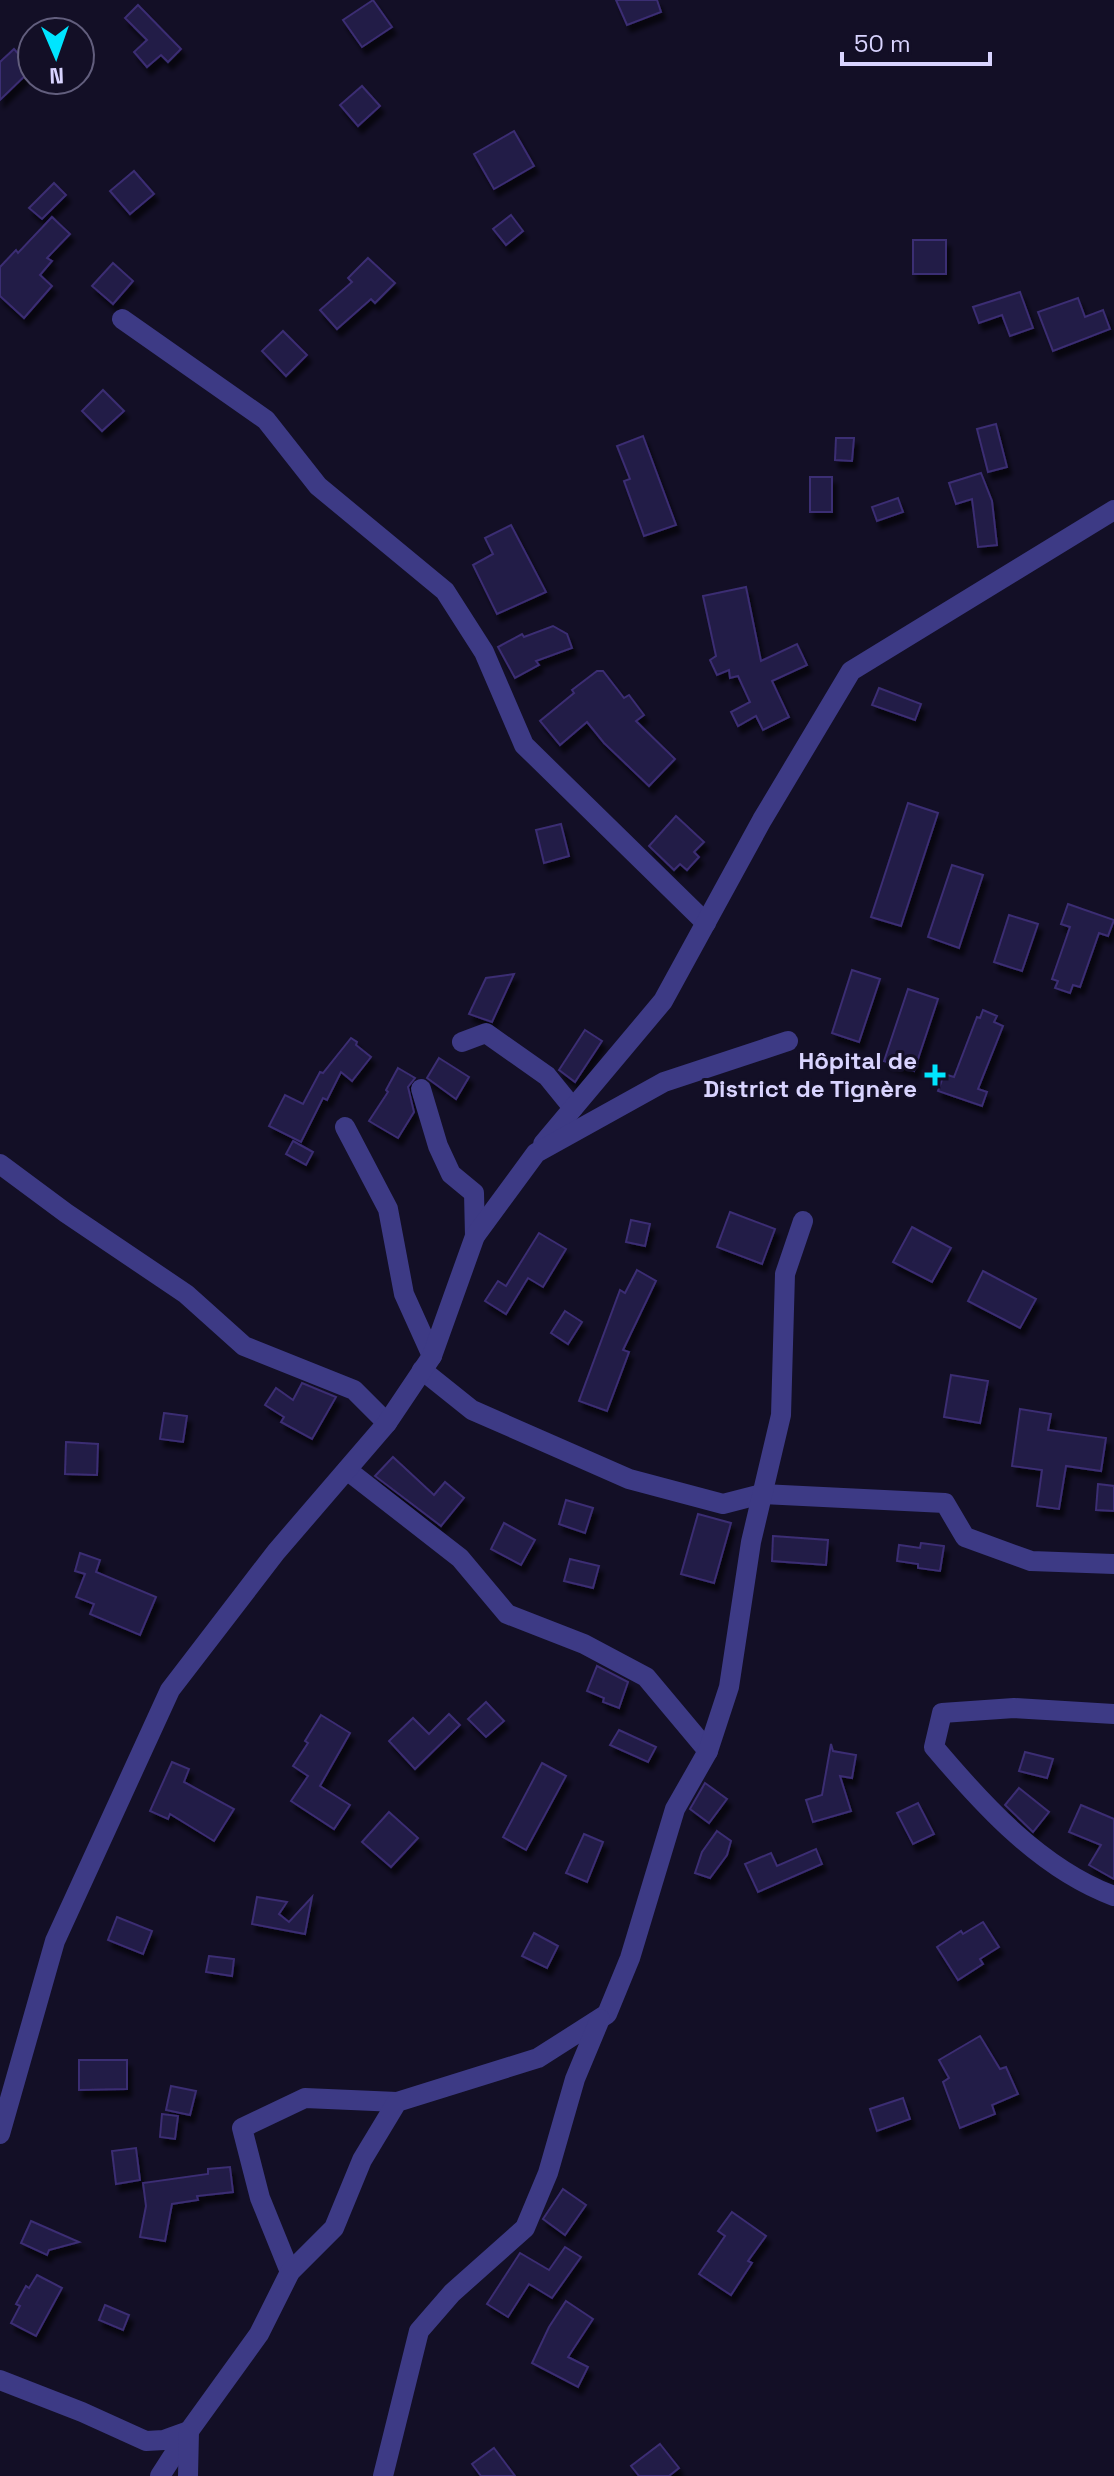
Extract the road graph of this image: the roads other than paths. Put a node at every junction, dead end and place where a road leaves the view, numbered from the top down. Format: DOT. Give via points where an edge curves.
graph roads {
  1 [pos="122,319"];
  2 [pos="1114,510"];
  3 [pos="706,923"];
  4 [pos="788,1041"];
  5 [pos="462,1042"];
  6 [pos="421,1089"];
  7 [pos="573,1108"];
  8 [pos="345,1127"];
  9 [pos="536,1153"];
  10 [pos="0,1164"];
  11 [pos="803,1221"];
  12 [pos="475,1236"];
  13 [pos="427,1363"];
  14 [pos="387,1423"];
  15 [pos="347,1470"];
  16 [pos="762,1494"];
  17 [pos="1114,1564"];
  18 [pos="1114,1714"];
  19 [pos="708,1751"];
  20 [pos="1114,1896"];
  21 [pos="600,2019"];
  22 [pos="397,2102"];
  23 [pos="0,2134"];
  24 [pos="290,2272"];
  25 [pos="0,2380"];
  26 [pos="189,2431"];
  27 [pos="160,2476"];
  28 [pos="188,2476"];
  29 [pos="383,2476"];
  1 -- 3 [label="street" via="266,420 318,486 445,591 484,652 524,745"];
  2 -- 3 [label="street" via="851,671"];
  3 -- 7 [label="street" via="663,1001"];
  4 -- 9 [label="street" via="664,1082"];
  5 -- 7 [label="street" via="486,1033 547,1076"];
  6 -- 12 [label="street" via="451,1174 474,1193"];
  7 -- 9 [label="street"];
  8 -- 13 [label="street" via="388,1209 404,1294"];
  9 -- 12 [label="street"];
  10 -- 14 [label="street" via="186,1294 244,1346 354,1390"];
  11 -- 16 [label="street" via="785,1274 781,1415"];
  12 -- 13 [label="street"];
  13 -- 14 [label="street"];
  13 -- 16 [label="street" via="472,1410 629,1479 723,1504"];
  14 -- 15 [label="street"];
  15 -- 19 [label="street" via="460,1558 507,1614 584,1644 646,1677"];
  15 -- 23 [label="street" via="170,1690 55,1941"];
  16 -- 17 [label="street" via="945,1503 965,1537 1031,1561"];
  16 -- 19 [label="street" via="729,1687"];
  18 -- 20 [label="street" via="1014,1708 942,1713 934,1747 978,1799 1021,1838 1086,1886"];
  19 -- 21 [label="street" via="675,1809 630,1958 607,2014"];
  21 -- 22 [label="street" via="538,2058"];
  21 -- 29 [label="street" via="525,2228 452,2293 419,2331"];
  22 -- 24 [label="street" via="362,2160 334,2228"];
  22 -- 24 [label="street" via="305,2098 242,2128 260,2198"];
  24 -- 26 [label="street" via="259,2334"];
  25 -- 26 [label="street" via="146,2441"];
  26 -- 27 [label="street"];
  26 -- 28 [label="street"];
}
